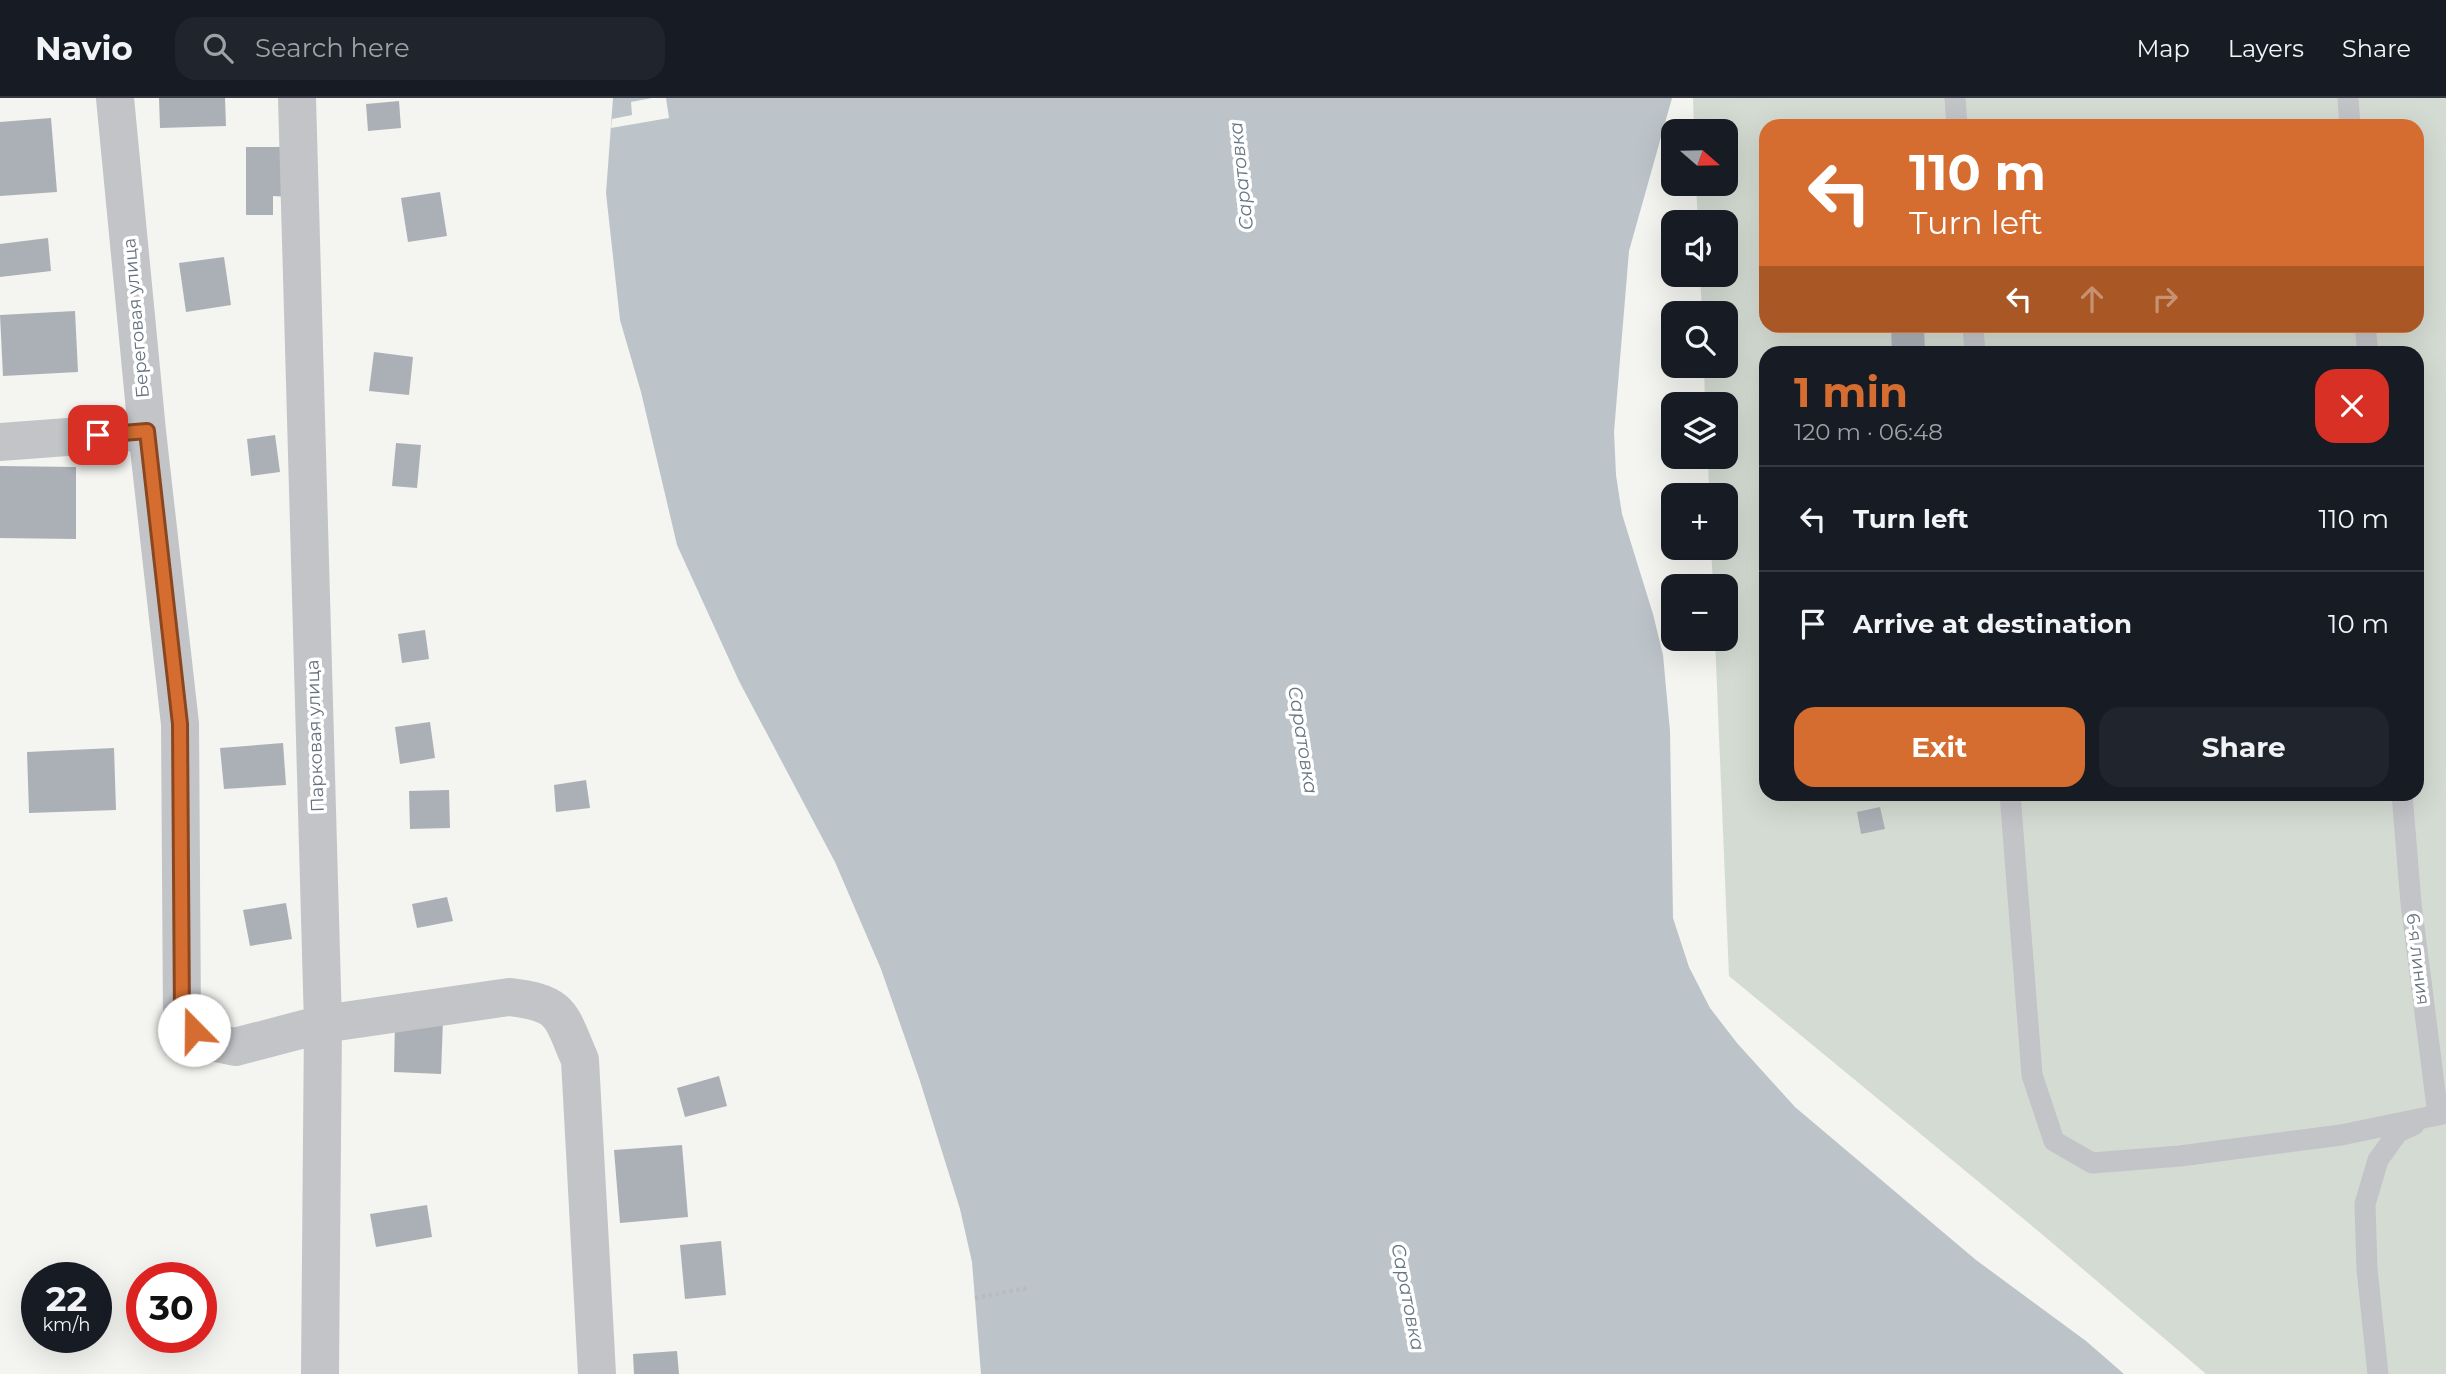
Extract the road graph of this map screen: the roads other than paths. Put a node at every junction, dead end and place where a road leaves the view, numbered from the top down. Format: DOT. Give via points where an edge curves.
graph roads {
  1 [pos="115,98"];
  2 [pos="297,98"];
  3 [pos="1955,98"];
  4 [pos="2348,98"];
  5 [pos="1956,119"];
  6 [pos="2350,119"];
  7 [pos="147,431"];
  8 [pos="0,442"];
  9 [pos="2011,801"];
  10 [pos="2404,801"];
  11 [pos="323,1024"];
  12 [pos="2442,1114"];
  13 [pos="320,1374"];
  14 [pos="597,1374"];
  15 [pos="2378,1374"];
  1 -- 7 [label="street, Береговая улица"];
  2 -- 11 [label="street, Парковая улица"];
  3 -- 5 [label="lane"];
  4 -- 6 [label="lane"];
  7 -- 8 [label="street"];
  7 -- 11 [label="street, Береговая улица" via="180,724 182,1019 206,1041 235,1047"];
  9 -- 12 [label="lane" via="2032,1075 2054,1141 2092,1163 2341,1136"];
  10 -- 12 [label="lane, 6-я линия" via="2411,903"];
  11 -- 13 [label="street, Парковая улица"];
  11 -- 14 [label="street" via="509,997 535,1000 559,1013 580,1060"];
  12 -- 15 [label="lane" via="2398,1132 2378,1160 2365,1204"];
}
